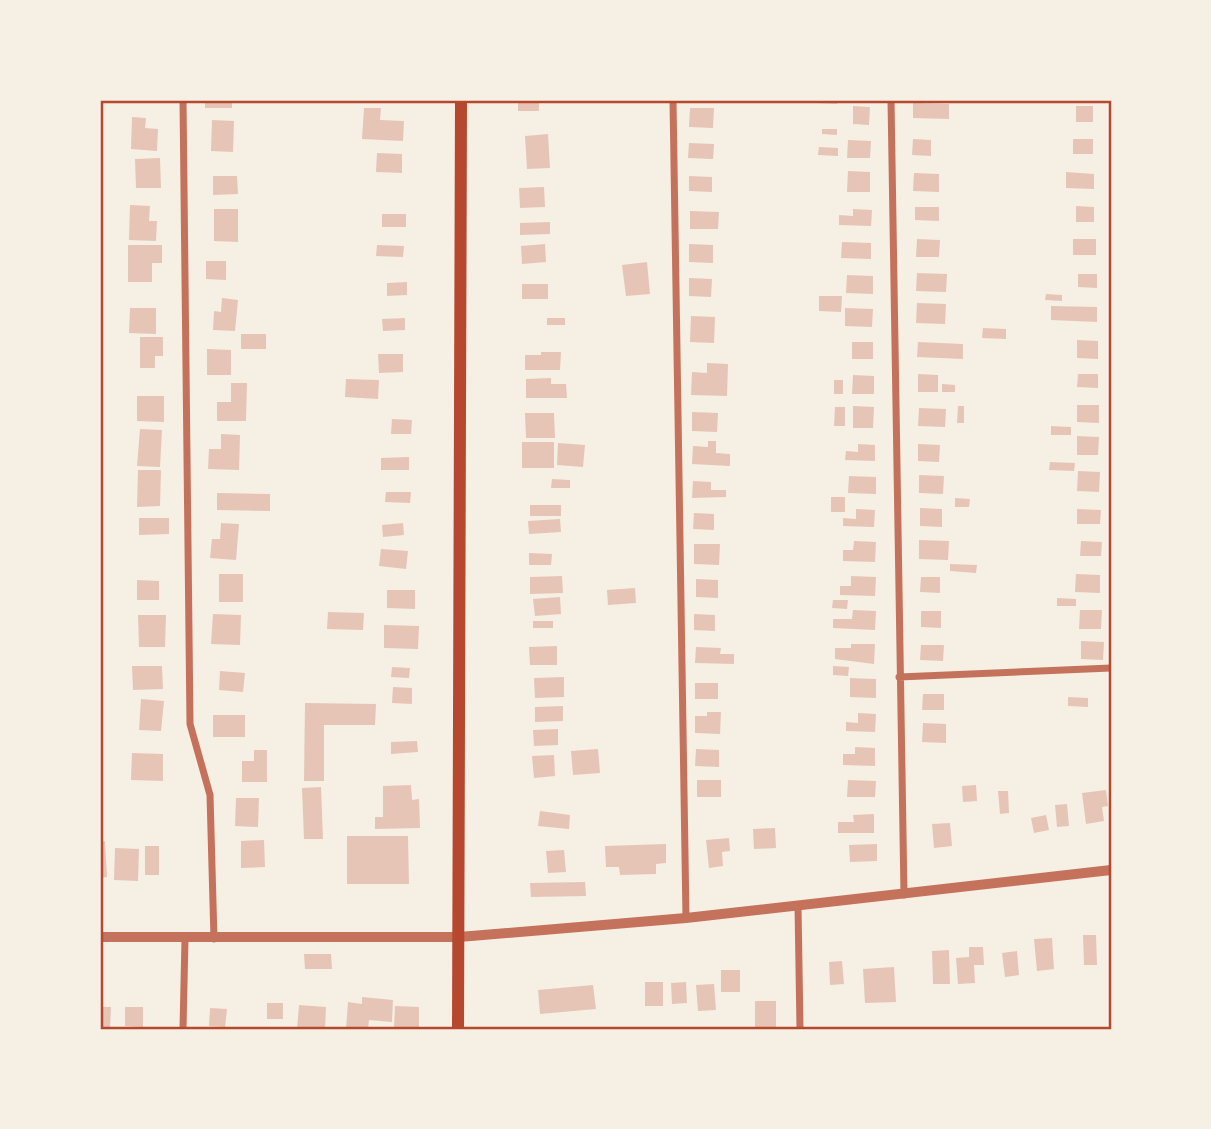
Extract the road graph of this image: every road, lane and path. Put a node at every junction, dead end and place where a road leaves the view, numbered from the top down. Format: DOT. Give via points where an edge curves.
graph roads {
  1 [pos="183,100"];
  2 [pos="461,100"];
  3 [pos="673,100"];
  4 [pos="891,100"];
  5 [pos="1111,668"];
  6 [pos="900,677"];
  7 [pos="1111,870"];
  8 [pos="904,895"];
  9 [pos="798,906"];
  10 [pos="685,918"];
  11 [pos="100,937"];
  12 [pos="458,937"];
  13 [pos="185,939"];
  14 [pos="214,939"];
  15 [pos="183,1029"];
  16 [pos="458,1029"];
  17 [pos="800,1029"];
  1 -- 14 [label="street" via="190,724 210,795"];
  2 -- 12 [label="main road"];
  3 -- 10 [label="street"];
  4 -- 6 [label="street"];
  5 -- 6 [label="street"];
  6 -- 8 [label="street"];
  7 -- 8 [label="street"];
  8 -- 9 [label="street"];
  9 -- 10 [label="street"];
  9 -- 17 [label="street"];
  10 -- 12 [label="street"];
  11 -- 13 [label="street"];
  12 -- 14 [label="street"];
  12 -- 16 [label="main road"];
  13 -- 14 [label="street"];
  13 -- 15 [label="street"];
}
